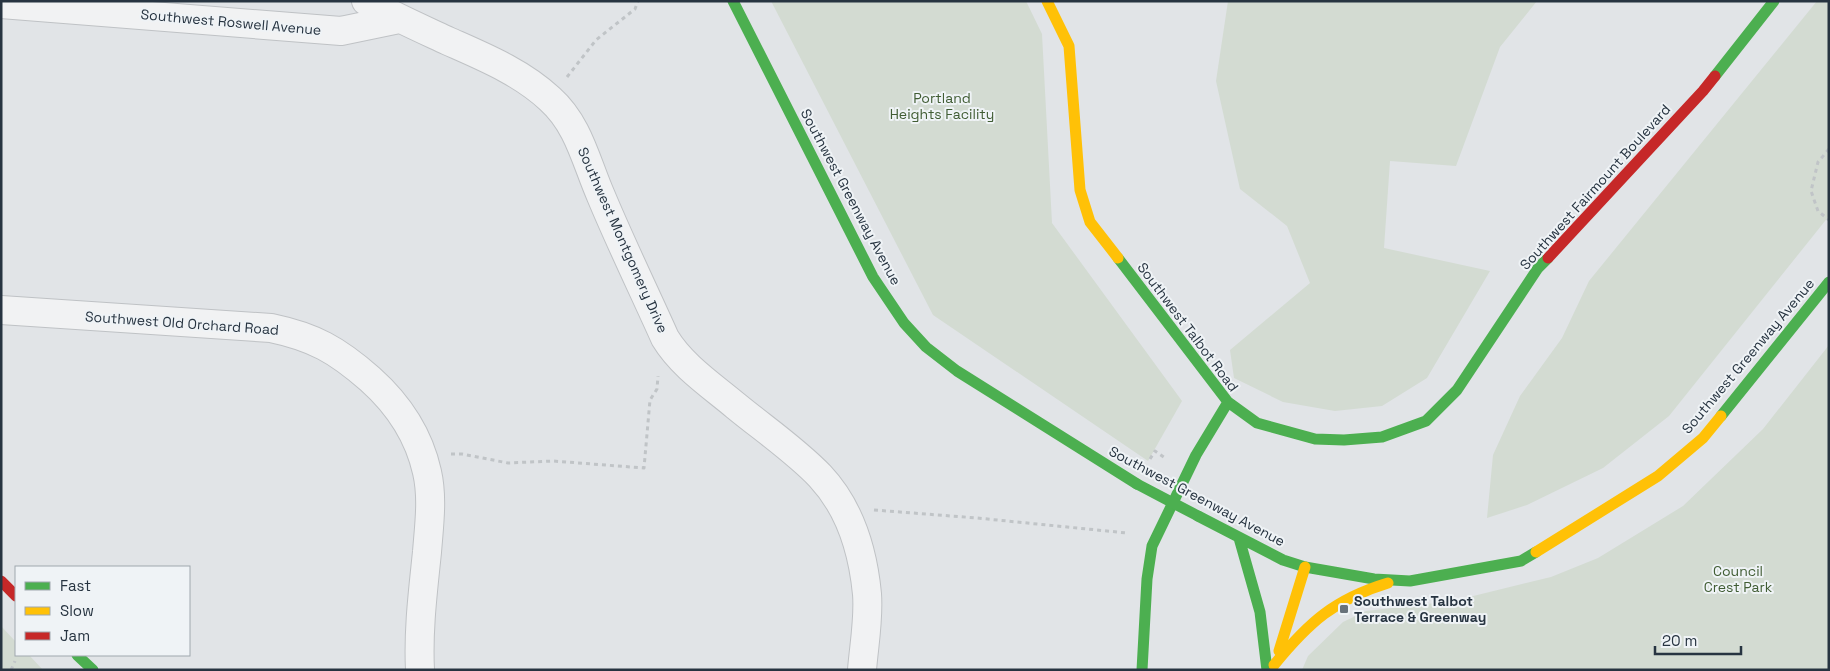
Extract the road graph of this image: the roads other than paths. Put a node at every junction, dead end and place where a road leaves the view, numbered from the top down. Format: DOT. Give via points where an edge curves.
graph roads {
  1 [pos="366,1"];
  2 [pos="733,1"];
  3 [pos="1047,1"];
  4 [pos="1774,1"];
  5 [pos="1,4"];
  6 [pos="399,19"];
  7 [pos="1829,282"];
  8 [pos="1,310"];
  9 [pos="1228,402"];
  10 [pos="1239,538"];
  11 [pos="1305,567"];
  12 [pos="1397,580"];
  13 [pos="1,581"];
  14 [pos="15,595"];
  15 [pos="78,656"];
  16 [pos="1271,668"];
  17 [pos="93,670"];
  18 [pos="420,670"];
  19 [pos="862,670"];
  20 [pos="1142,670"];
  1 -- 6 [label="street, Southwest Montgomery Drive"];
  2 -- 10 [label="street, Southwest Greenway Avenue, bridge" via="873,277 904,323 926,347 957,371 1137,484"];
  3 -- 9 [label="street, Southwest Talbot Road" via="1069,46 1080,190 1090,222"];
  4 -- 9 [label="street, Southwest Fairmount Boulevard" via="1703,91 1538,268 1457,390 1426,421 1382,437 1314,439 1257,422"];
  5 -- 6 [label="street, Southwest Roswell Avenue" via="341,31"];
  6 -- 19 [label="street, Southwest Montgomery Drive" via="494,61 550,99 564,114 583,146 600,195 673,351 703,380 805,461 832,491 847,516 859,549 867,595"];
  7 -- 12 [label="street, Southwest Greenway Avenue" via="1703,438 1658,476 1520,561 1410,581"];
  8 -- 18 [label="street, Southwest Old Orchard Road" via="270,328 294,333 336,351 375,384 408,423 428,474 430,512 420,625"];
  9 -- 20 [label="street, Southwest Talbot Road" via="1196,455 1152,546"];
  10 -- 11 [label="street, Southwest Greenway Avenue" via="1273,556"];
  10 -- 16 [label="street" via="1260,612"];
  11 -- 12 [label="street, Southwest Greenway Avenue"];
  11 -- 16 [label="street"];
  12 -- 16 [label="street" via="1365,590 1334,605 1297,636"];
  13 -- 14 [label="street"];
  15 -- 17 [label="street"];
}
